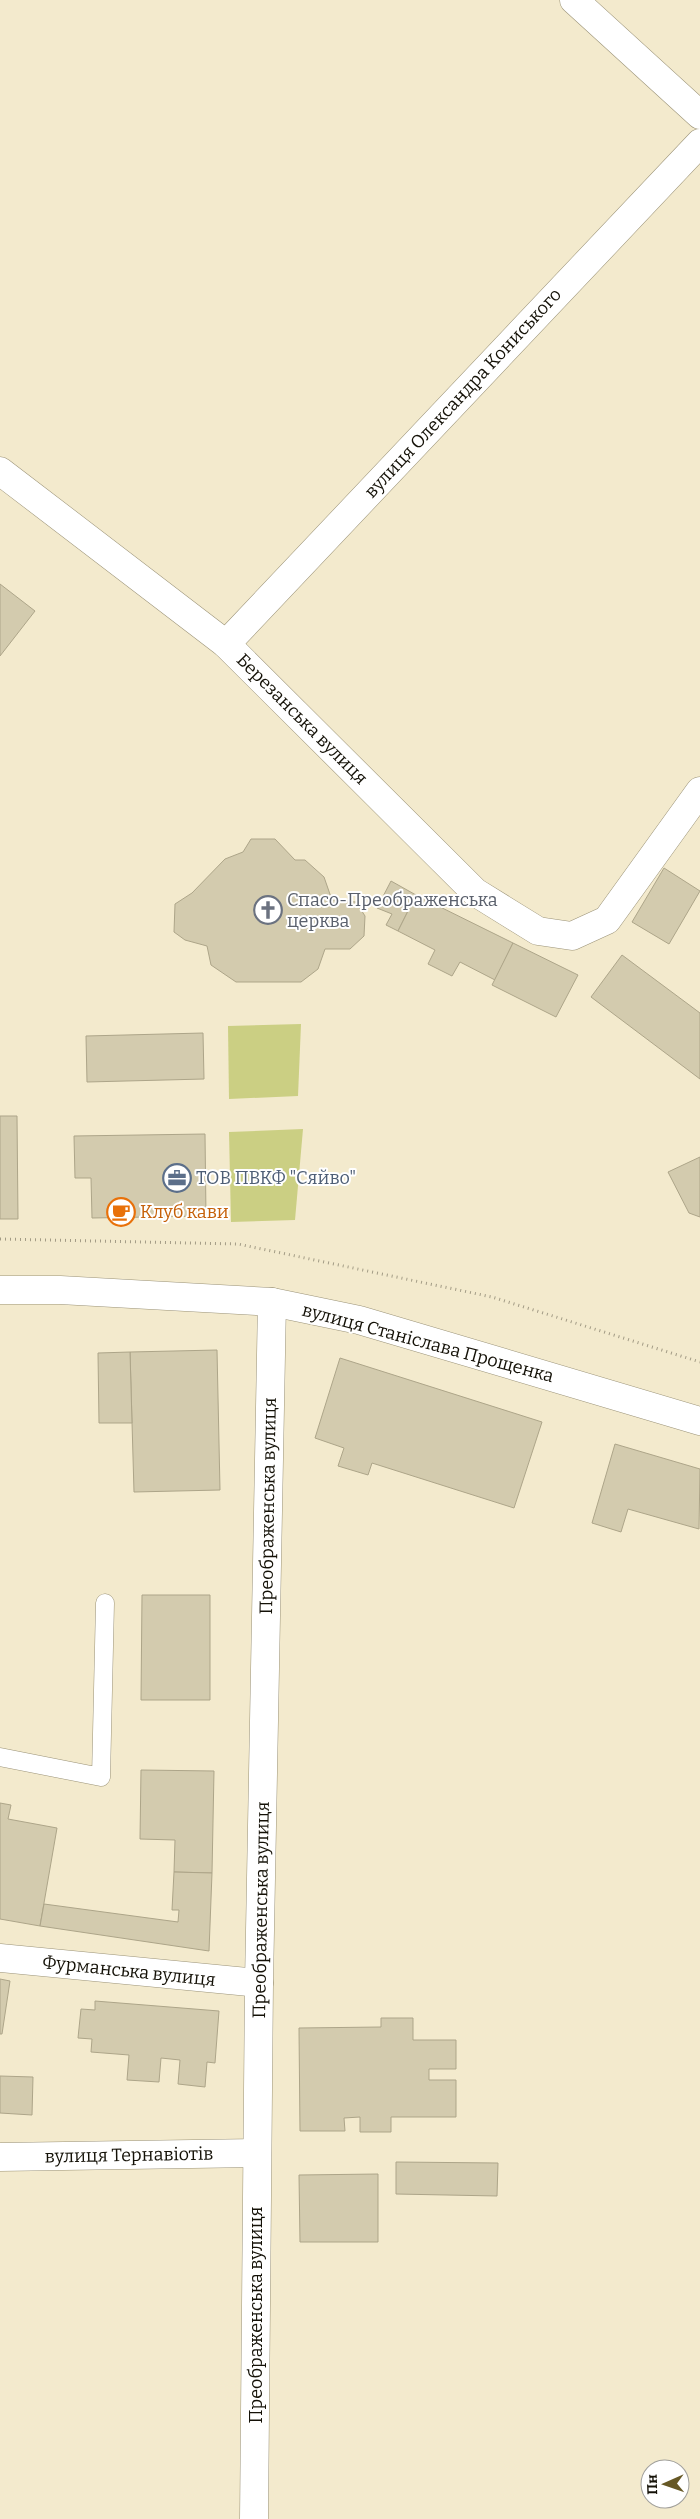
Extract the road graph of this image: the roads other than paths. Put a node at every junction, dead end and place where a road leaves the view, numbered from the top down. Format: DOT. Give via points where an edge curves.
graph roads {
  1 [pos="574,0"];
  2 [pos="700,115"];
  3 [pos="700,143"];
  4 [pos="0,471"];
  5 [pos="226,644"];
  6 [pos="700,791"];
  7 [pos="0,1290"];
  8 [pos="272,1302"];
  9 [pos="700,1421"];
  10 [pos="106,1603"];
  11 [pos="0,1757"];
  12 [pos="0,1958"];
  13 [pos="259,1983"];
  14 [pos="257,2153"];
  15 [pos="0,2157"];
  16 [pos="254,2519"];
  1 -- 2 [label="street"];
  3 -- 5 [label="street, вулиця Олександра Кониського"];
  4 -- 5 [label="street, Березанська вулиця"];
  5 -- 6 [label="street, Березанська вулиця" via="475,892 538,931 572,936 607,920"];
  7 -- 8 [label="street, вулиця Станіслава Прощенка" via="60,1290"];
  8 -- 9 [label="street, вулиця Станіслава Прощенка" via="358,1320"];
  8 -- 13 [label="street, Преображенська вулиця"];
  10 -- 11 [label="lane" via="100,1777"];
  12 -- 13 [label="street, Фурманська вулиця"];
  13 -- 14 [label="street, Преображенська вулиця"];
  14 -- 15 [label="street, вулиця Тернавіотів"];
  14 -- 16 [label="street, Преображенська вулиця"];
}
